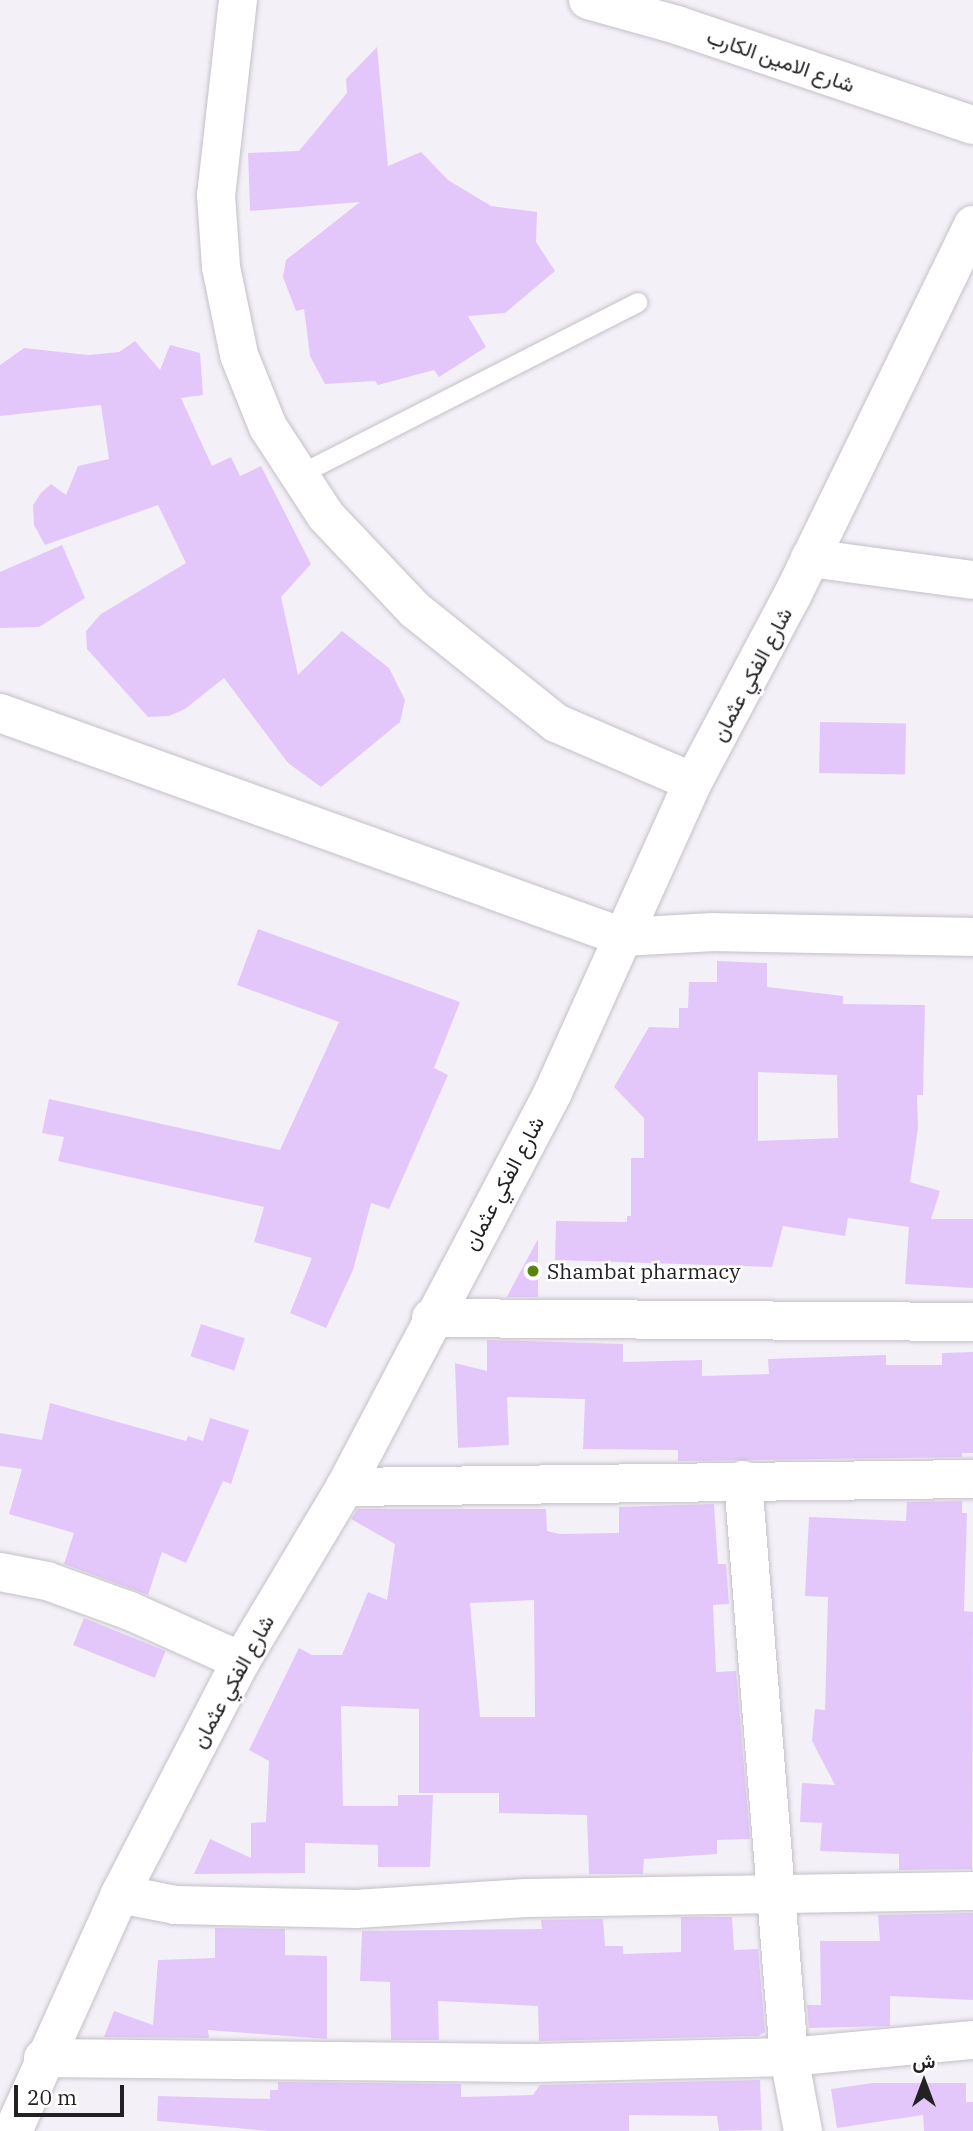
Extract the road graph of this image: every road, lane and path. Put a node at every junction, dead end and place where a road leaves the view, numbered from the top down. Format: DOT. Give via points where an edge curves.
graph roads {
  1 [pos="238,0"];
  2 [pos="588,0"];
  3 [pos="973,125"];
  4 [pos="973,225"];
  5 [pos="638,302"];
  6 [pos="298,475"];
  7 [pos="810,558"];
  8 [pos="973,580"];
  9 [pos="0,713"];
  10 [pos="693,782"];
  11 [pos="623,937"];
  12 [pos="973,937"];
  13 [pos="431,1318"];
  14 [pos="973,1322"];
  15 [pos="973,1479"];
  16 [pos="743,1480"];
  17 [pos="345,1487"];
  18 [pos="0,1572"];
  19 [pos="241,1661"];
  20 [pos="973,1891"];
  21 [pos="779,1893"];
  22 [pos="120,1894"];
  23 [pos="973,2040"];
  24 [pos="789,2057"];
  25 [pos="43,2058"];
  26 [pos="13,2131"];
  27 [pos="803,2131"];
  1 -- 6 [label="street" via="216,195 220,267 239,355 268,428"];
  2 -- 3 [label="street, شارع الامين الكارب" via="677,25"];
  4 -- 7 [label="street, شارع الفكي عثمان"];
  5 -- 6 [label="lane"];
  6 -- 10 [label="street" via="370,566 415,610 516,692 556,723"];
  7 -- 8 [label="street"];
  7 -- 10 [label="street, شارع الفكي عثمان"];
  9 -- 11 [label="street"];
  10 -- 11 [label="street, شارع الفكي عثمان"];
  11 -- 12 [label="street" via="714,932"];
  11 -- 13 [label="street, شارع الفكي عثمان" via="553,1092"];
  13 -- 14 [label="street"];
  13 -- 17 [label="street, شارع الفكي عثمان"];
  15 -- 16 [label="street"];
  16 -- 17 [label="street"];
  16 -- 21 [label="street"];
  17 -- 19 [label="street, شارع الفكي عثمان"];
  18 -- 19 [label="street" via="47,1581 130,1611"];
  19 -- 22 [label="street, شارع الفكي عثمان"];
  20 -- 21 [label="street"];
  21 -- 22 [label="street" via="526,1898 356,1909 175,1905"];
  21 -- 24 [label="street"];
  22 -- 25 [label="street, شارع الفكي عثمان"];
  23 -- 24 [label="street"];
  24 -- 25 [label="street" via="529,2063"];
  24 -- 27 [label="street"];
  25 -- 26 [label="street, شارع الفكي عثمان"];
}
